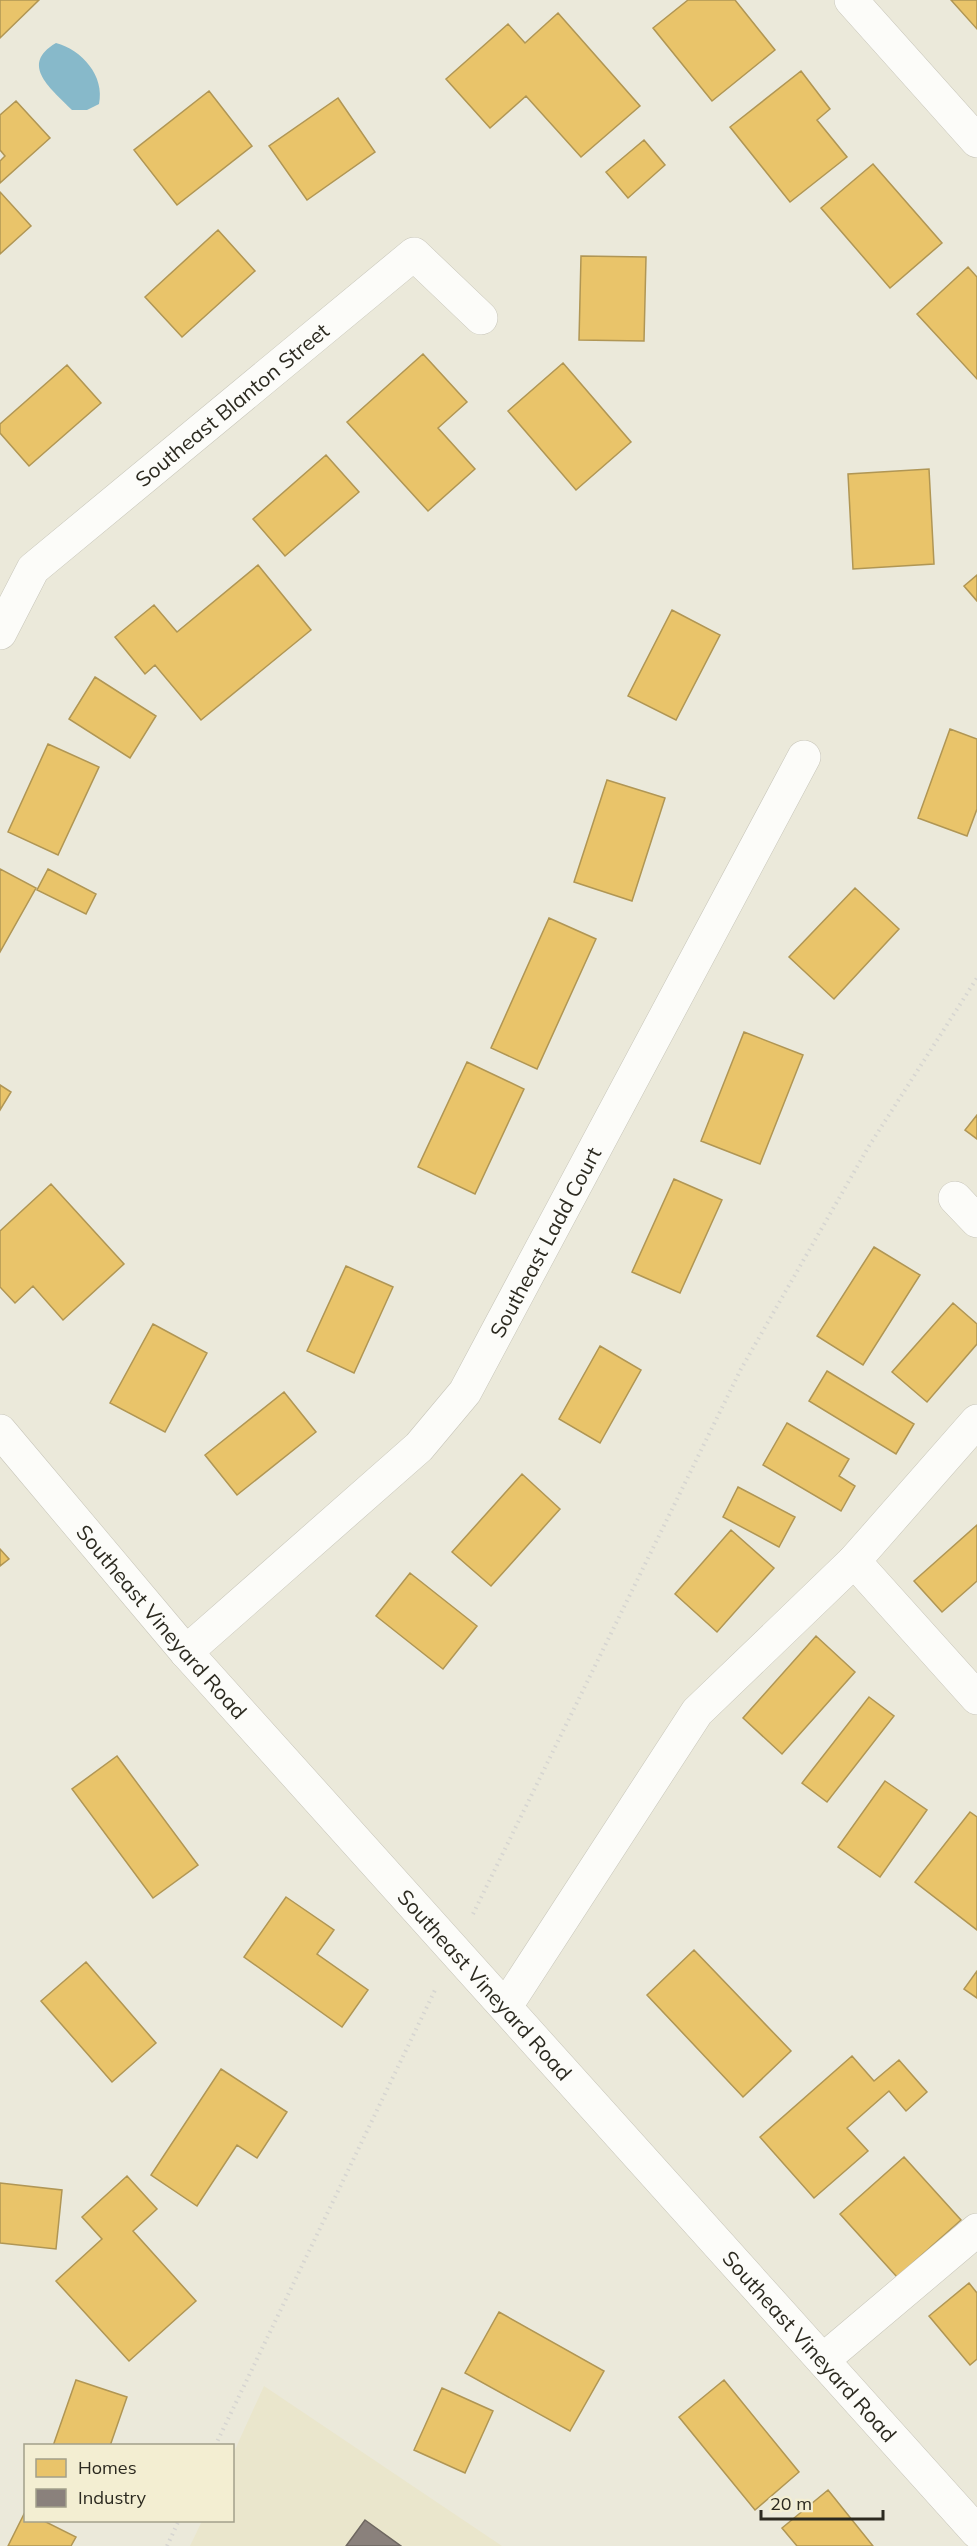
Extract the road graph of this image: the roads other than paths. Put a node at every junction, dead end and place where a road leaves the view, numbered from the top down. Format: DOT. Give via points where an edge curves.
graph roads {
  1 [pos="851,0"];
  2 [pos="977,141"];
  3 [pos="481,318"];
  4 [pos="0,633"];
  5 [pos="804,757"];
  6 [pos="955,1198"];
  7 [pos="977,1221"];
  8 [pos="977,1421"];
  9 [pos="0,1431"];
  10 [pos="854,1561"];
  11 [pos="186,1652"];
  12 [pos="977,1698"];
  13 [pos="506,2006"];
  14 [pos="977,2230"];
  15 [pos="823,2360"];
  16 [pos="977,2532"];
  1 -- 2 [label="street"];
  3 -- 4 [label="street, Southeast Blanton Street" via="414,254 33,569"];
  5 -- 11 [label="street, Southeast Ladd Court" via="465,1392 419,1447"];
  6 -- 7 [label="street"];
  8 -- 10 [label="street"];
  9 -- 11 [label="street, Southeast Vineyard Road"];
  10 -- 12 [label="street"];
  10 -- 13 [label="street" via="697,1712"];
  11 -- 13 [label="street, Southeast Vineyard Road"];
  13 -- 15 [label="street, Southeast Vineyard Road"];
  14 -- 15 [label="street"];
  15 -- 16 [label="street, Southeast Vineyard Road"];
}
